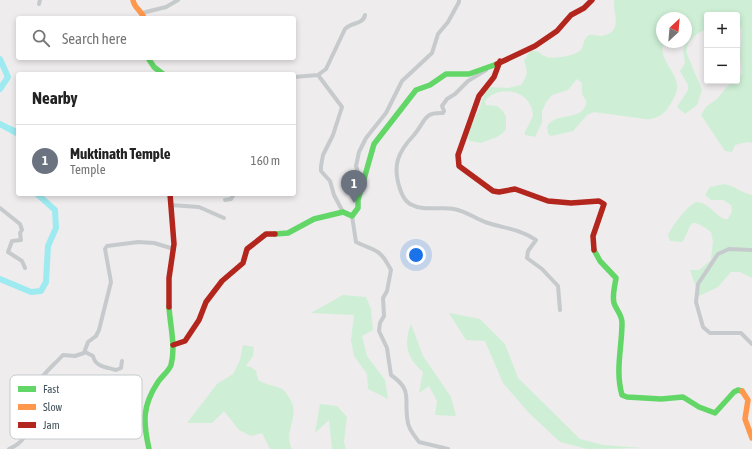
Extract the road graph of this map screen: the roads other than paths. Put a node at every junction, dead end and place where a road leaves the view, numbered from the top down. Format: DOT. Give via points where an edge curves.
graph roads {
  1 [pos="133,0"];
  2 [pos="178,0"];
  3 [pos="459,0"];
  4 [pos="592,0"];
  5 [pos="143,15"];
  6 [pos="365,15"];
  7 [pos="149,60"];
  8 [pos="500,61"];
  9 [pos="490,67"];
  10 [pos="160,72"];
  11 [pos="318,75"];
  12 [pos="296,77"];
  13 [pos="362,184"];
  14 [pos="170,196"];
  15 [pos="233,196"];
  16 [pos="225,200"];
  17 [pos="170,204"];
  18 [pos="0,208"];
  19 [pos="343,212"];
  20 [pos="352,216"];
  21 [pos="224,218"];
  22 [pos="174,249"];
  23 [pos="752,250"];
  24 [pos="25,268"];
  25 [pos="560,310"];
  26 [pos="752,344"];
  27 [pos="173,345"];
  28 [pos="85,352"];
  29 [pos="122,361"];
  30 [pos="45,375"];
  31 [pos="752,438"];
  32 [pos="21,439"];
  33 [pos="9,449"];
  34 [pos="149,449"];
  35 [pos="448,449"];
  1 -- 5 [label="street"];
  2 -- 5 [label="street"];
  3 -- 13 [label="street" via="448,22 438,34 432,53 402,81 386,113 366,138 356,166"];
  4 -- 8 [label="street" via="571,15 551,37"];
  6 -- 11 [label="street" via="363,20 349,24 345,28 326,69"];
  7 -- 10 [label="street"];
  8 -- 9 [label="street"];
  8 -- 31 [label="street" via="494,77 479,96 458,155 459,166 493,191 515,189 548,201 598,201 604,204 594,232 594,252 616,278 614,303 620,312 622,322 619,358 622,394 627,397 661,399 683,397 715,413 734,392 744,392 748,400 745,419"];
  9 -- 13 [label="street" via="469,74 446,74 430,86 416,90 374,144"];
  9 -- 25 [label="street" via="447,99 442,106 442,113 428,115 401,150 396,176 405,200 414,206 454,209 496,226 529,235 536,240 528,251 527,258 558,286"];
  11 -- 12 [label="street"];
  11 -- 19 [label="street" via="342,107 320,166 330,181"];
  13 -- 20 [label="street" via="358,208"];
  14 -- 17 [label="street"];
  15 -- 16 [label="street"];
  17 -- 21 [label="street" via="199,207"];
  17 -- 22 [label="street"];
  18 -- 24 [label="street" via="20,224 21,240 12,241 8,252 22,261"];
  19 -- 20 [label="street"];
  19 -- 27 [label="street" via="314,219 288,233 266,234 252,244 247,249 243,263 222,281 206,302 199,320 185,341"];
  20 -- 35 [label="street" via="356,242 378,251 390,270 387,291 383,298 384,316 379,331 387,348 391,375 406,389 408,424 419,442"];
  22 -- 27 [label="street" via="168,294 168,316"];
  22 -- 28 [label="street" via="154,243 138,242 107,246 105,249 111,282 108,299 99,330 88,342"];
  23 -- 26 [label="street" via="728,249 718,254 698,284 696,292 703,327 710,333 741,333"];
  27 -- 34 [label="street" via="173,360 170,367 158,380 145,409 144,425"];
  28 -- 29 [label="street" via="93,356 95,362 100,365 116,370 121,368"];
  28 -- 30 [label="street" via="80,356 63,355"];
  32 -- 33 [label="street"];
}
